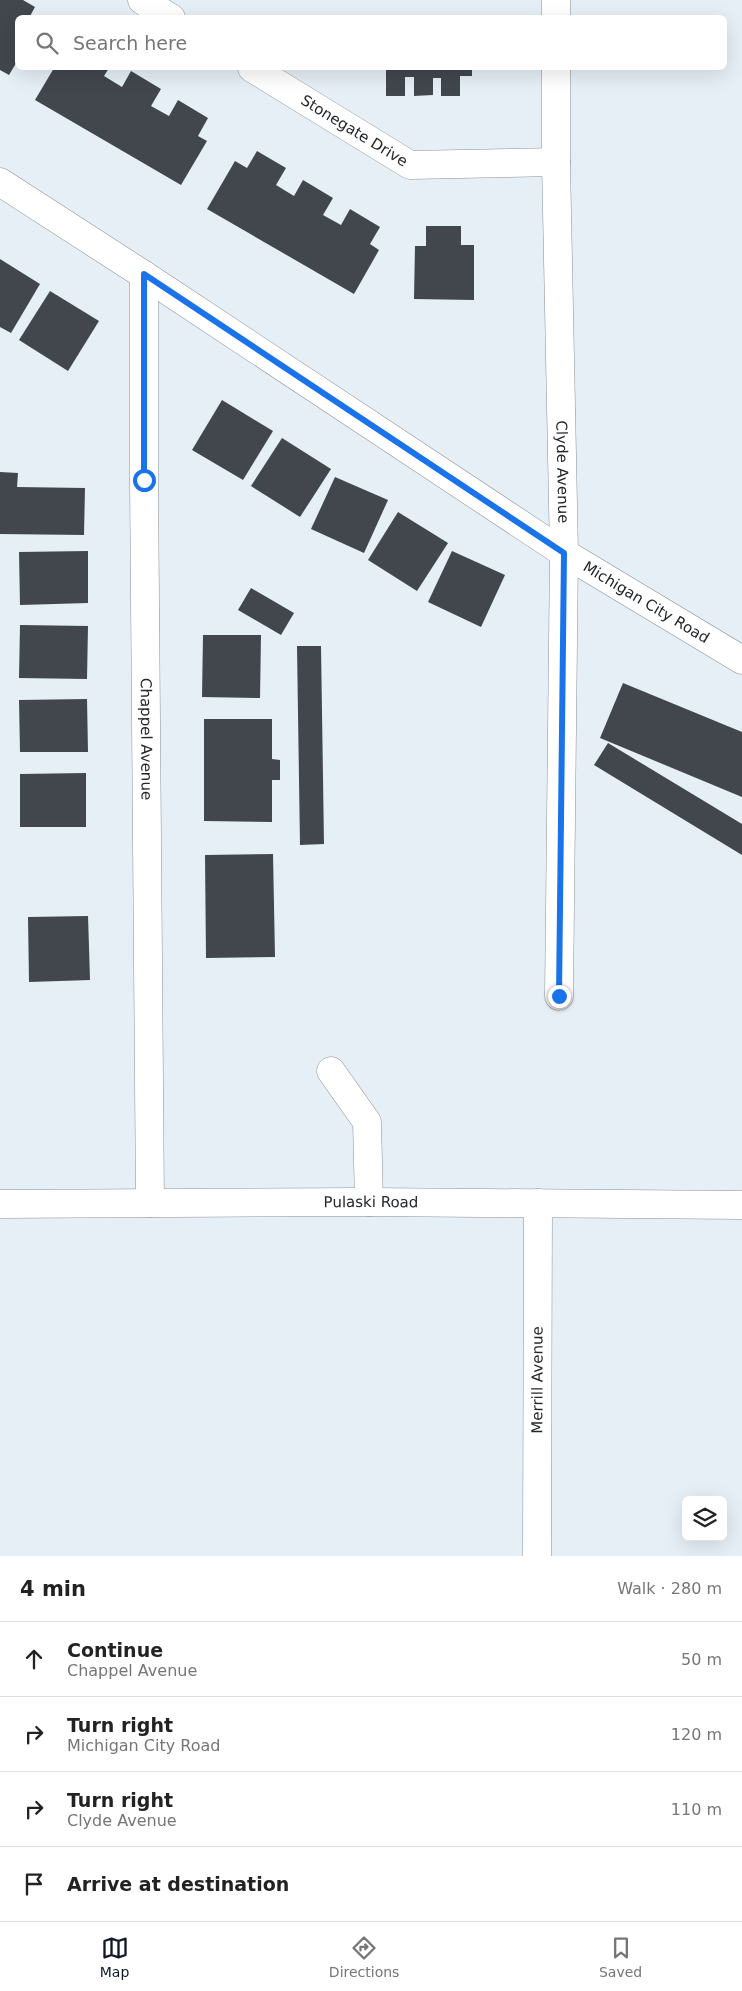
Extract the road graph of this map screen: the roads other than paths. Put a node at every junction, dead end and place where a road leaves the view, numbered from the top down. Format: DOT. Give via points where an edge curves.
graph roads {
  1 [pos="142,0"];
  2 [pos="556,0"];
  3 [pos="166,15"];
  4 [pos="556,15"];
  5 [pos="255,70"];
  6 [pos="556,70"];
  7 [pos="556,162"];
  8 [pos="0,182"];
  9 [pos="144,274"];
  10 [pos="564,553"];
  11 [pos="742,660"];
  12 [pos="559,996"];
  13 [pos="331,1071"];
  14 [pos="369,1202"];
  15 [pos="150,1203"];
  16 [pos="538,1203"];
  17 [pos="0,1204"];
  18 [pos="742,1205"];
  19 [pos="537,1556"];
  1 -- 3 [label="street"];
  2 -- 4 [label="street"];
  5 -- 7 [label="street, Stonegate Drive" via="410,164"];
  6 -- 7 [label="street, Clyde Avenue"];
  7 -- 10 [label="street, Clyde Avenue"];
  8 -- 9 [label="street, Michigan City Road"];
  9 -- 10 [label="street, Michigan City Road"];
  9 -- 15 [label="street, Chappel Avenue"];
  10 -- 11 [label="street, Michigan City Road"];
  10 -- 12 [label="street, Clyde Avenue"];
  13 -- 14 [label="street" via="367,1122"];
  14 -- 15 [label="street, Pulaski Road"];
  14 -- 16 [label="street, Pulaski Road"];
  15 -- 17 [label="street, Pulaski Road"];
  16 -- 18 [label="street, Pulaski Road"];
  16 -- 19 [label="street, Merrill Avenue"];
}
